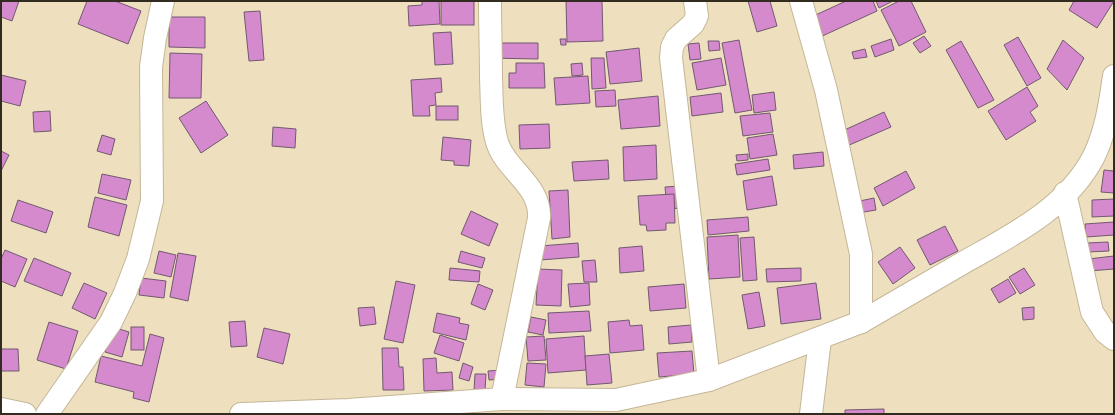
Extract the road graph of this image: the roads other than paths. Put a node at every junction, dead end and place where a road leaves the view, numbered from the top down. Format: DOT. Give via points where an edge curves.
graph roads {
  1 [pos="163,1"];
  2 [pos="490,1"];
  3 [pos="695,1"];
  4 [pos="801,1"];
  5 [pos="1114,76"];
  6 [pos="1111,117"];
  7 [pos="1065,193"];
  8 [pos="861,322"];
  9 [pos="820,339"];
  10 [pos="1114,339"];
  11 [pos="709,380"];
  12 [pos="502,399"];
  13 [pos="616,407"];
  14 [pos="1,409"];
  15 [pos="350,412"];
  16 [pos="25,414"];
  17 [pos="47,414"];
  18 [pos="241,414"];
  19 [pos="811,414"];
  1 -- 17 [label="street" via="151,67 152,201 138,259 126,293 111,322"];
  2 -- 12 [label="street" via="493,122 498,143 512,167 537,198 540,208"];
  3 -- 11 [label="street" via="697,16 693,24 676,40 671,58"];
  4 -- 8 [label="street" via="826,90 861,254"];
  5 -- 6 [label="street"];
  6 -- 7 [label="street" via="1093,157"];
  7 -- 8 [label="street" via="1048,211 1018,231"];
  7 -- 10 [label="street" via="1088,300 1098,323"];
  8 -- 9 [label="street"];
  9 -- 11 [label="street"];
  9 -- 19 [label="street"];
  11 -- 13 [label="street"];
  12 -- 13 [label="street"];
  12 -- 15 [label="street"];
  14 -- 16 [label="street"];
  15 -- 18 [label="street"];
}
